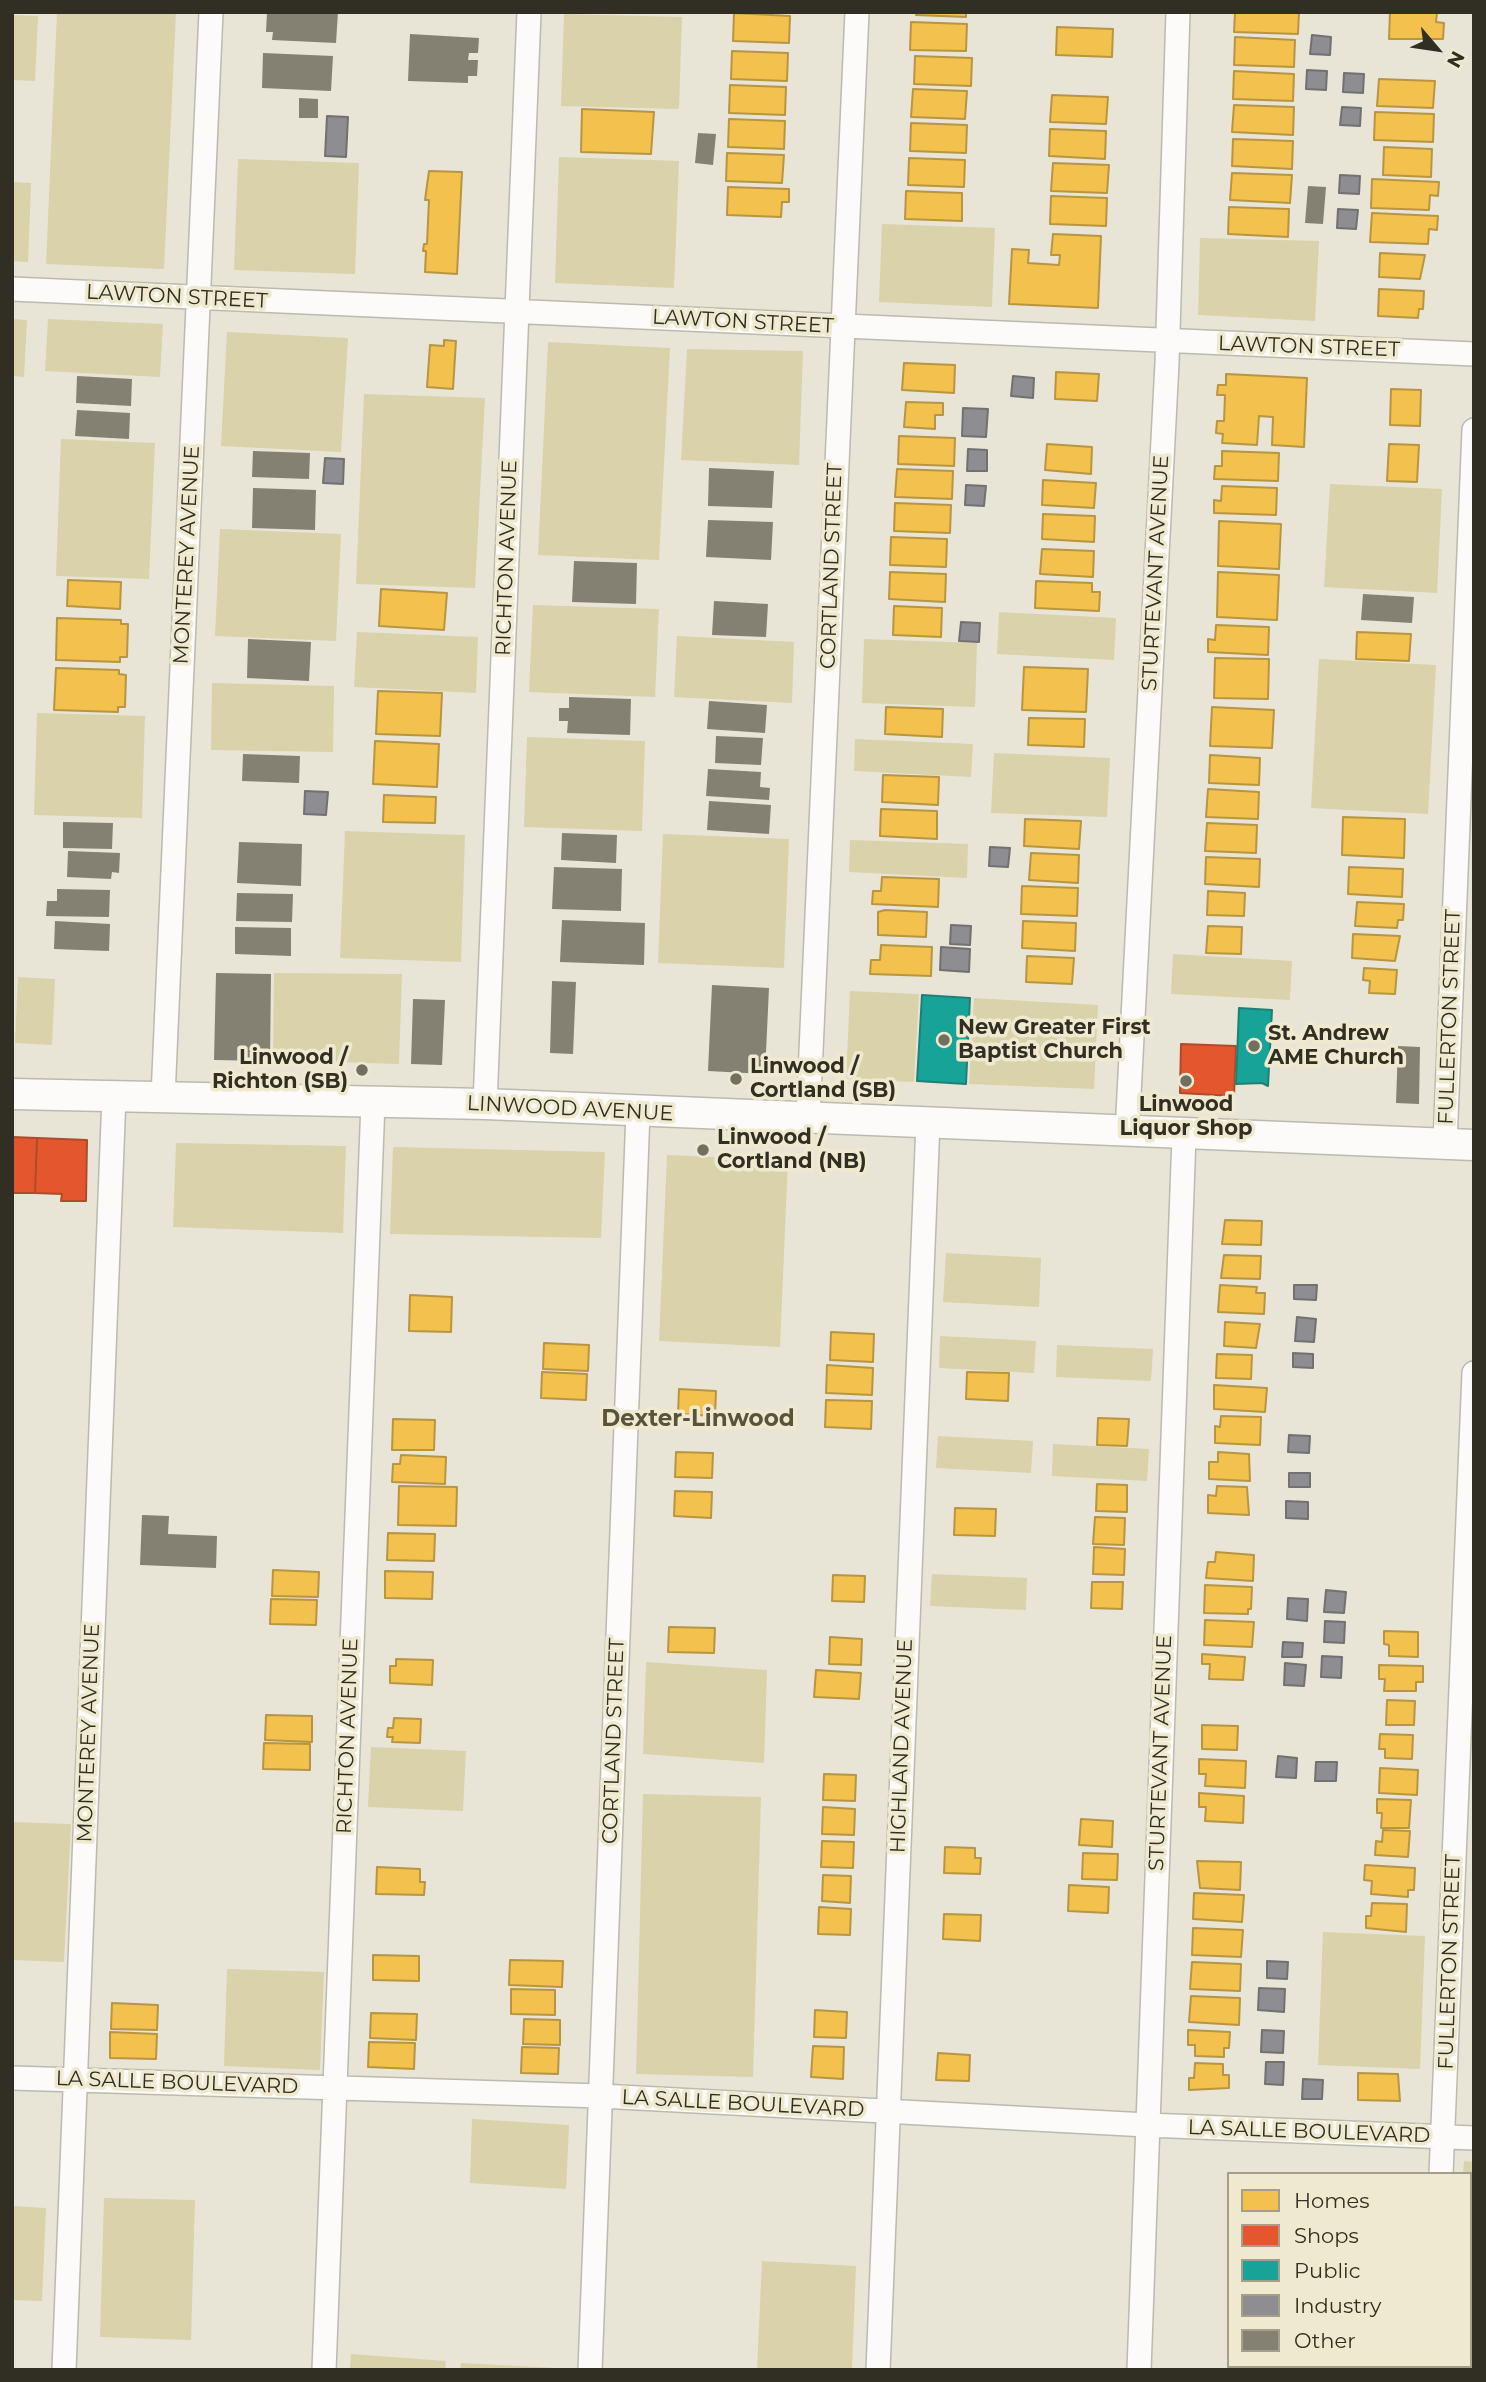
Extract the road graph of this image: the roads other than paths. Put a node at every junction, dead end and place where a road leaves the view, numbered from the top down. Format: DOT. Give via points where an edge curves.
graph roads {
  1 [pos="211,12"];
  2 [pos="529,12"];
  3 [pos="857,12"];
  4 [pos="1178,12"];
  5 [pos="12,289"];
  6 [pos="198,299"];
  7 [pos="516,311"];
  8 [pos="842,327"];
  9 [pos="1167,341"];
  10 [pos="1474,354"];
  11 [pos="1474,430"];
  12 [pos="12,1094"];
  13 [pos="114,1096"];
  14 [pos="163,1097"];
  15 [pos="373,1102"];
  16 [pos="485,1104"];
  17 [pos="638,1112"];
  18 [pos="808,1119"];
  19 [pos="928,1122"];
  20 [pos="1127,1133"];
  21 [pos="1184,1136"];
  22 [pos="1459,1144"];
  23 [pos="1474,1373"];
  24 [pos="12,2078"];
  25 [pos="76,2079"];
  26 [pos="334,2088"];
  27 [pos="601,2096"];
  28 [pos="887,2113"];
  29 [pos="1147,2125"];
  30 [pos="1443,2137"];
  31 [pos="1474,2138"];
  32 [pos="1441,2172"];
  33 [pos="64,2370"];
  34 [pos="324,2370"];
  35 [pos="590,2370"];
  36 [pos="878,2370"];
  37 [pos="1139,2370"];
  1 -- 6 [label="street, MONTEREY AVENUE"];
  2 -- 7 [label="street, RICHTON AVENUE"];
  3 -- 8 [label="street, CORTLAND STREET"];
  4 -- 9 [label="street, STURTEVANT AVENUE"];
  5 -- 6 [label="street, LAWTON STREET"];
  6 -- 7 [label="street, LAWTON STREET"];
  6 -- 14 [label="street, MONTEREY AVENUE"];
  7 -- 8 [label="street, LAWTON STREET"];
  7 -- 16 [label="street, RICHTON AVENUE"];
  8 -- 9 [label="street, LAWTON STREET"];
  8 -- 18 [label="street, CORTLAND STREET"];
  9 -- 10 [label="street, LAWTON STREET"];
  9 -- 20 [label="street, STURTEVANT AVENUE"];
  11 -- 22 [label="street, FULLERTON STREET"];
  12 -- 13 [label="street, LINWOOD AVENUE"];
  13 -- 14 [label="street, LINWOOD AVENUE"];
  13 -- 25 [label="street, MONTEREY AVENUE"];
  14 -- 15 [label="street, LINWOOD AVENUE"];
  15 -- 16 [label="street, LINWOOD AVENUE"];
  15 -- 26 [label="street, RICHTON AVENUE"];
  16 -- 17 [label="street, LINWOOD AVENUE"];
  17 -- 18 [label="street, LINWOOD AVENUE"];
  17 -- 27 [label="street, CORTLAND STREET"];
  18 -- 19 [label="street, LINWOOD AVENUE"];
  19 -- 20 [label="street, LINWOOD AVENUE"];
  19 -- 28 [label="street, HIGHLAND AVENUE"];
  20 -- 21 [label="street, LINWOOD AVENUE"];
  21 -- 22 [label="street"];
  21 -- 29 [label="street, STURTEVANT AVENUE"];
  23 -- 30 [label="street, FULLERTON STREET"];
  24 -- 25 [label="street, LA SALLE BOULEVARD"];
  25 -- 26 [label="street, LA SALLE BOULEVARD"];
  25 -- 33 [label="street, MONTEREY AVENUE"];
  26 -- 27 [label="street, LA SALLE BOULEVARD"];
  26 -- 34 [label="street, RICHTON AVENUE"];
  27 -- 28 [label="street, LA SALLE BOULEVARD"];
  27 -- 35 [label="street, CORTLAND STREET"];
  28 -- 29 [label="street, LA SALLE BOULEVARD"];
  28 -- 36 [label="street, HIGHLAND AVENUE"];
  29 -- 30 [label="street, LA SALLE BOULEVARD"];
  29 -- 37 [label="street, STURTEVANT AVENUE"];
  30 -- 31 [label="street, LA SALLE BOULEVARD"];
  30 -- 32 [label="street, FULLERTON STREET"];
}
